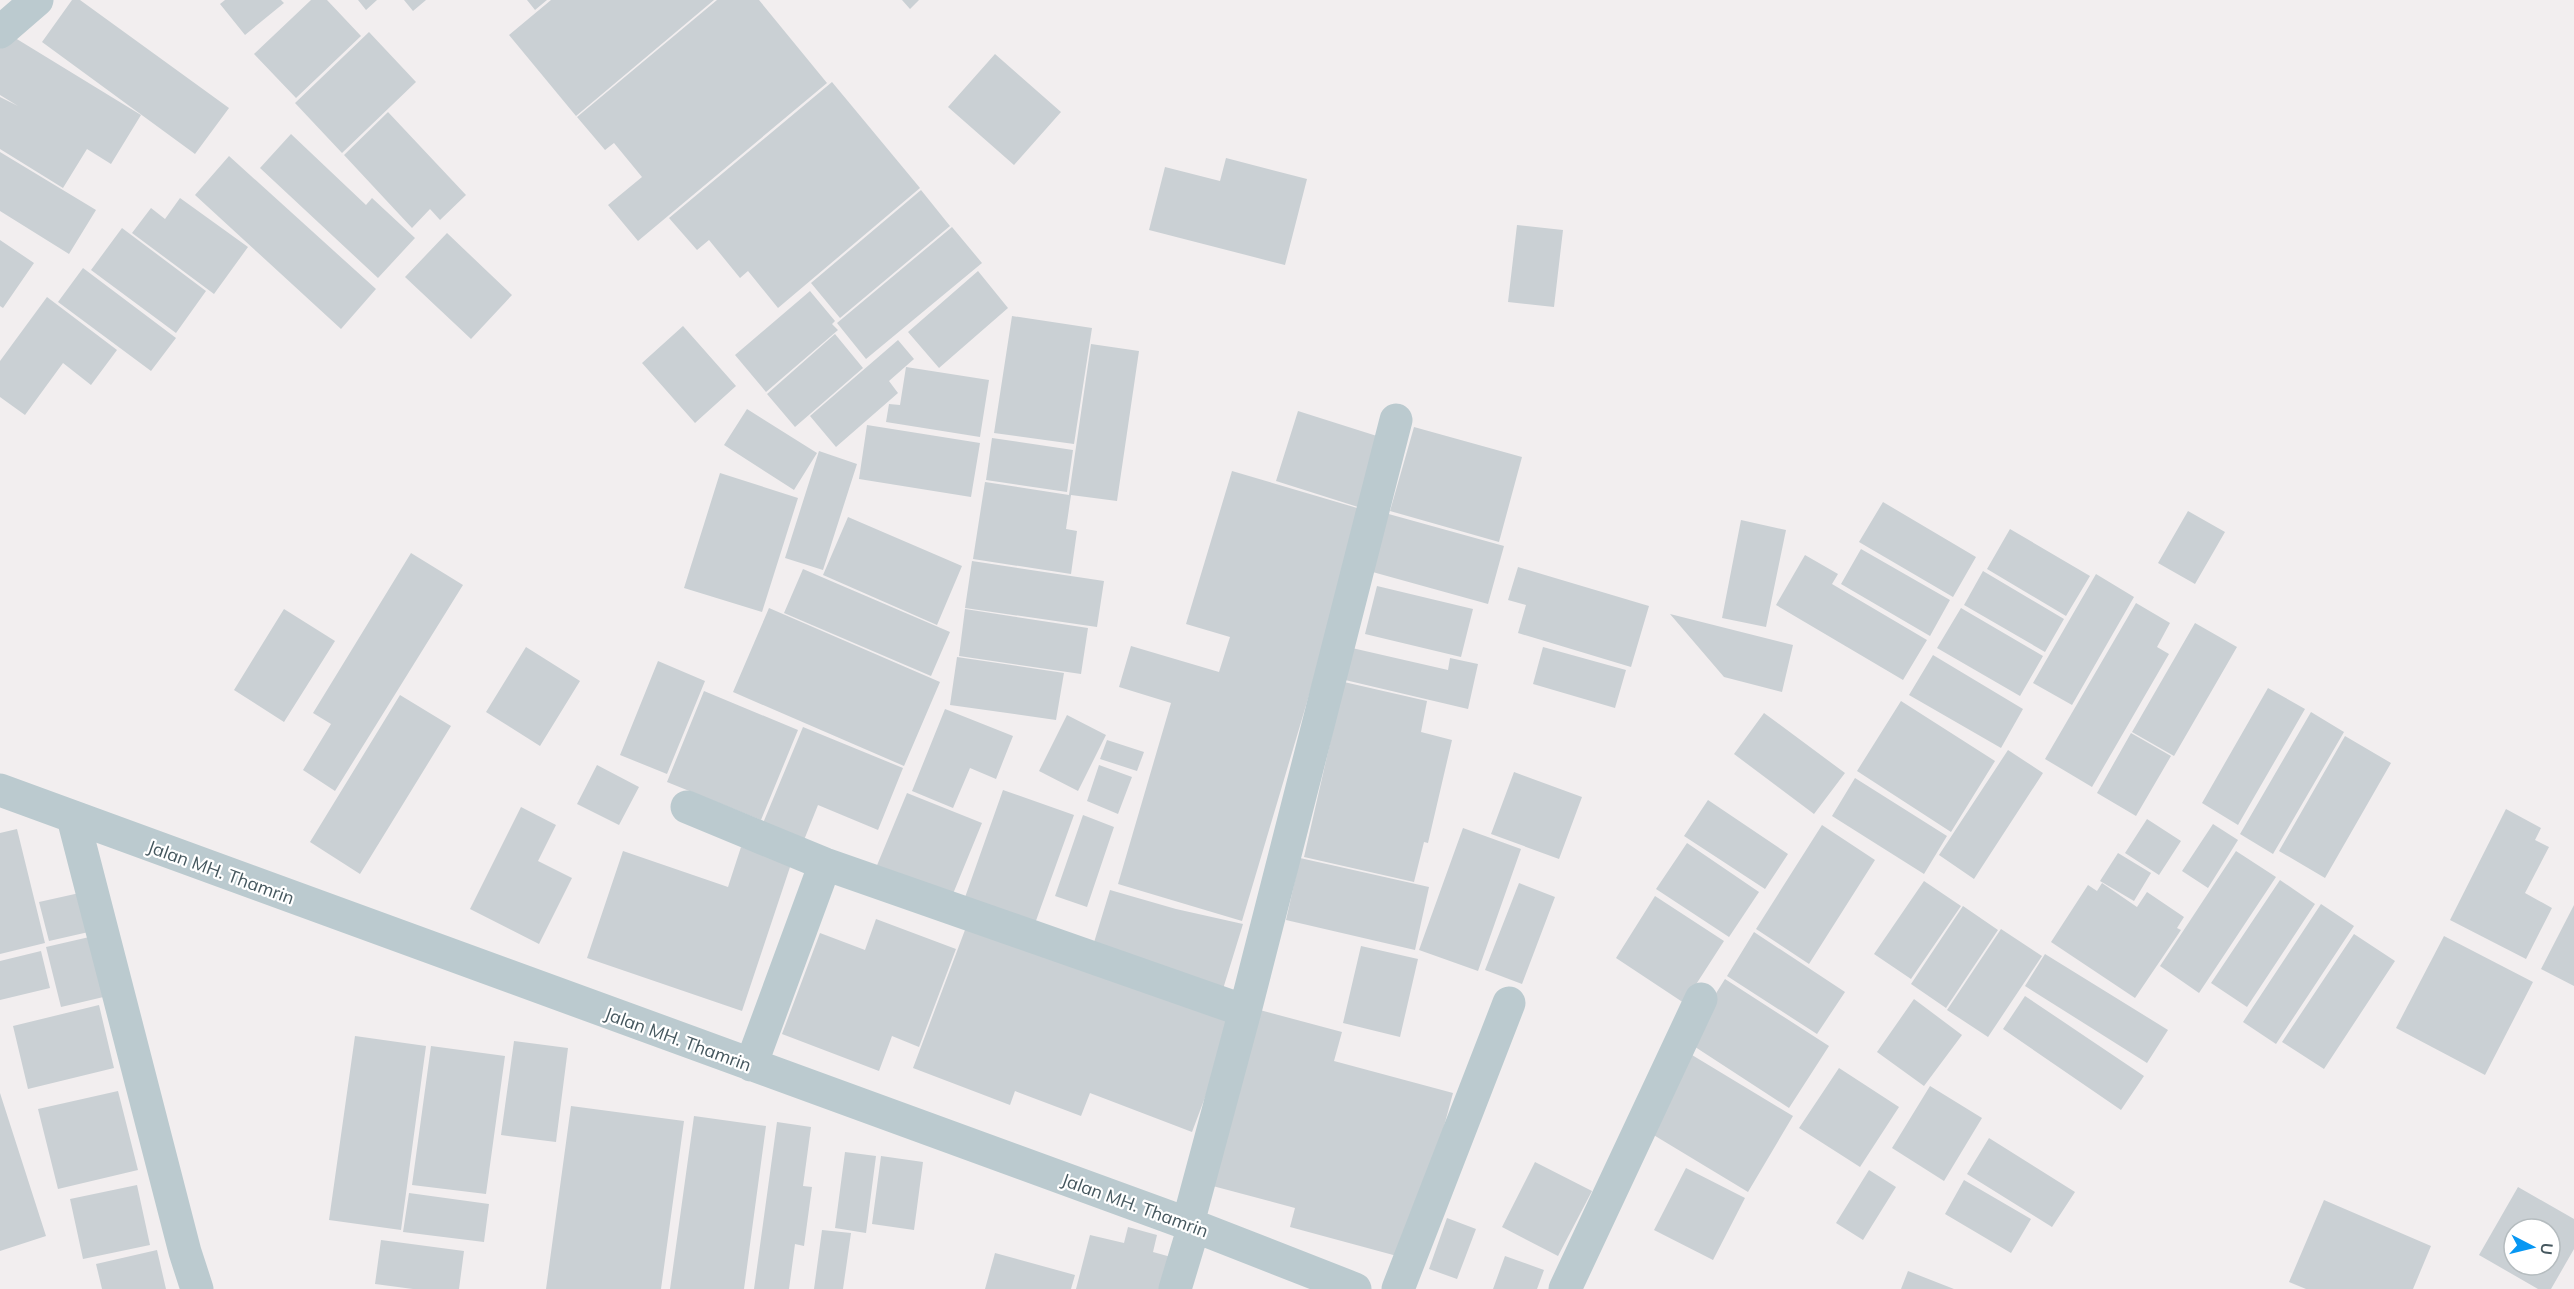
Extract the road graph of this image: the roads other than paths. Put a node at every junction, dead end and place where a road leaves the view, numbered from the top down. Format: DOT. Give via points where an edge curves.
graph roads {
  1 [pos="33,1"];
  2 [pos="0,32"];
  3 [pos="1396,420"];
  4 [pos="0,790"];
  5 [pos="687,807"];
  6 [pos="73,818"];
  7 [pos="825,864"];
  8 [pos="1701,999"];
  9 [pos="1509,1003"];
  10 [pos="1245,1011"];
  11 [pos="751,1065"];
  12 [pos="1191,1225"];
  13 [pos="197,1289"];
  14 [pos="1175,1289"];
  15 [pos="1355,1289"];
  16 [pos="1398,1289"];
  17 [pos="1565,1289"];
  1 -- 2 [label="street"];
  3 -- 10 [label="street"];
  4 -- 6 [label="street, Jalan MH. Thamrin"];
  5 -- 7 [label="street"];
  6 -- 11 [label="street, Jalan MH. Thamrin"];
  6 -- 13 [label="street"];
  7 -- 10 [label="street"];
  7 -- 11 [label="street"];
  8 -- 17 [label="street"];
  9 -- 16 [label="street"];
  10 -- 12 [label="street"];
  11 -- 12 [label="street, Jalan MH. Thamrin"];
  12 -- 14 [label="street"];
  12 -- 15 [label="street, Jalan MH. Thamrin"];
}
